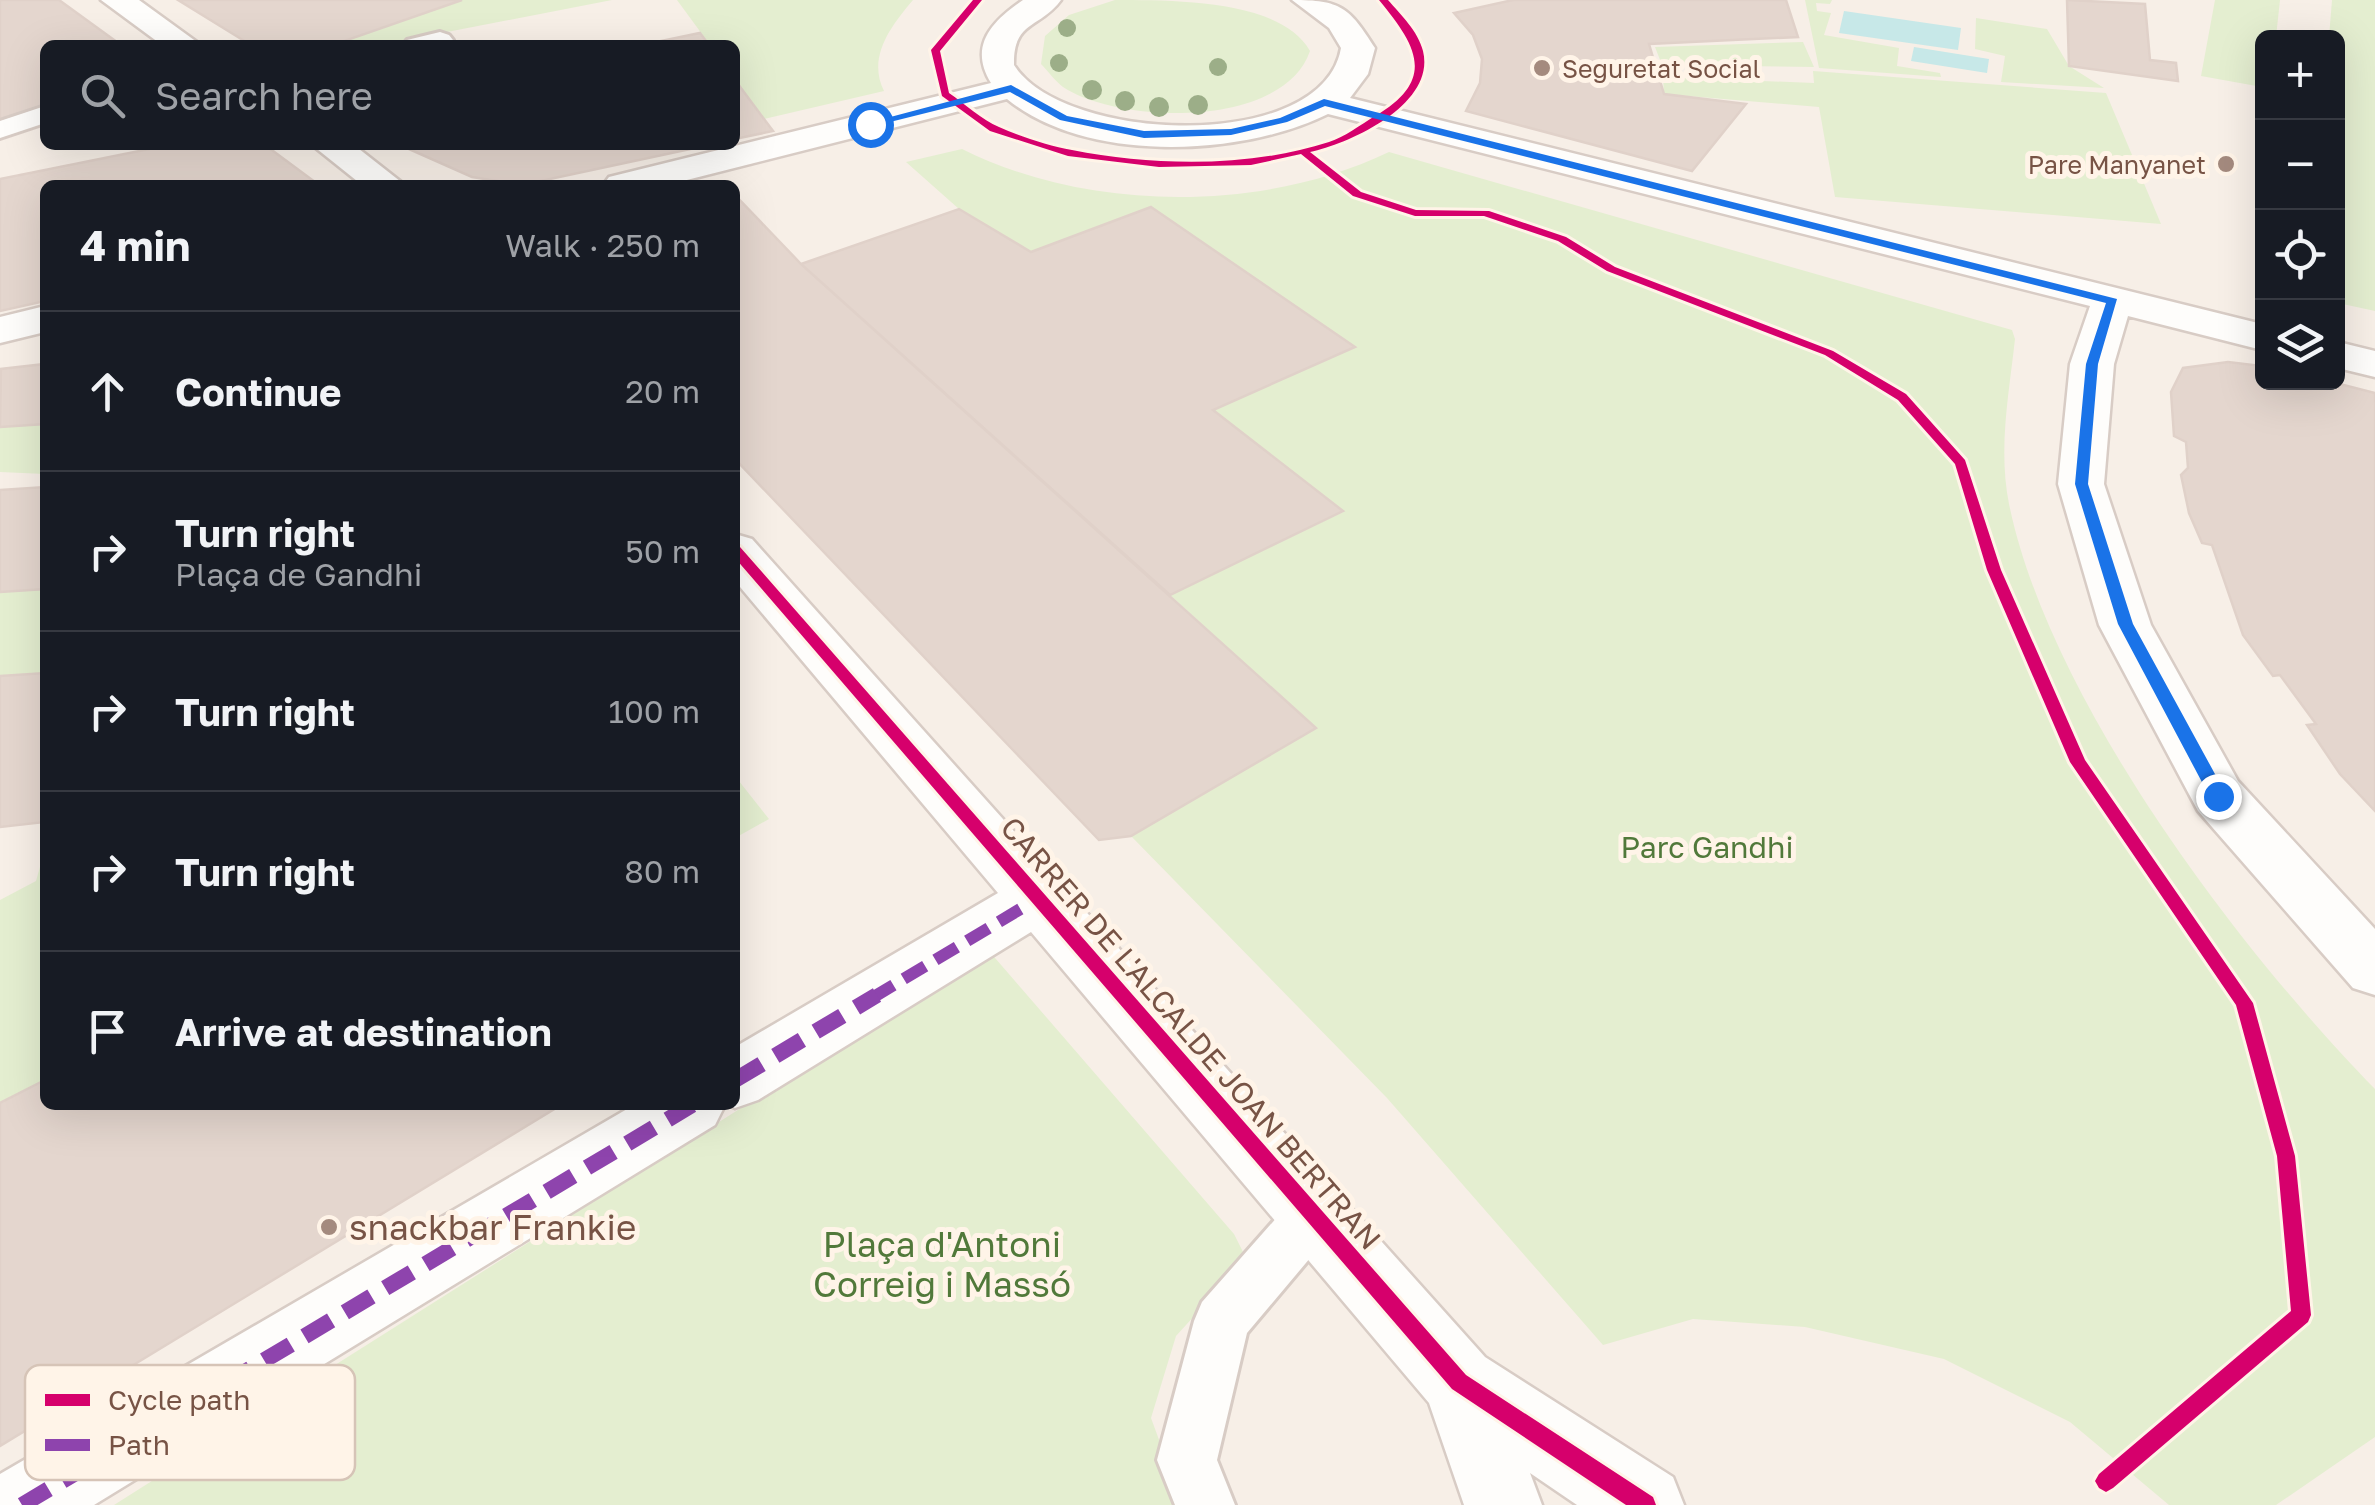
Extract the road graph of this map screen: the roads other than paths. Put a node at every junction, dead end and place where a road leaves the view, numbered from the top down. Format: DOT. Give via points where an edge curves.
graph roads {
  1 [pos="117,0"];
  2 [pos="1046,0"];
  3 [pos="1381,0"];
  4 [pos="1318,5"];
  5 [pos="177,40"];
  6 [pos="1011,88"];
  7 [pos="1324,102"];
  8 [pos="40,116"];
  9 [pos="0,130"];
  10 [pos="337,150"];
  11 [pos="379,180"];
  12 [pos="642,180"];
  13 [pos="2112,301"];
  14 [pos="40,320"];
  15 [pos="0,330"];
  16 [pos="2255,335"];
  17 [pos="2345,357"];
  18 [pos="2375,364"];
  19 [pos="740,556"];
  20 [pos="1037,899"];
  21 [pos="2375,970"];
  22 [pos="740,1077"];
  23 [pos="684,1110"];
  24 [pos="1312,1215"];
  25 [pos="256,1365"];
  26 [pos="1459,1382"];
  27 [pos="64,1480"];
  28 [pos="22,1505"];
  29 [pos="1206,1505"];
  30 [pos="1503,1505"];
  31 [pos="1645,1505"];
  1 -- 5 [label="street"];
  2 -- 6 [label="street" via="1015,19 998,41 996,65"];
  3 -- 4 [label="street"];
  4 -- 7 [label="street" via="1342,22 1358,48 1352,76"];
  6 -- 7 [label="street" via="1064,118 1144,134 1231,132"];
  6 -- 12 [label="street"];
  7 -- 13 [label="street"];
  8 -- 9 [label="lane"];
  10 -- 11 [label="street"];
  13 -- 16 [label="street"];
  13 -- 21 [label="street" via="2092,364 2082,484 2126,624 2218,796"];
  14 -- 15 [label="street"];
  17 -- 18 [label="street"];
  19 -- 20 [label="street, CARRER DE L'ALCALDE JOAN BERTRAN"];
  20 -- 22 [label="street"];
  20 -- 24 [label="street, CARRER DE L'ALCALDE JOAN BERTRAN"];
  23 -- 25 [label="street"];
  24 -- 26 [label="street, CARRER DE L'ALCALDE JOAN BERTRAN"];
  24 -- 29 [label="lane" via="1222,1321 1187,1460"];
  26 -- 30 [label="street, CARRER DE L'ALCALDE JOAN BERTRAN"];
  26 -- 31 [label="street, CARRER DE L'ALCALDE JOAN BERTRAN"];
  27 -- 28 [label="street"];
}
